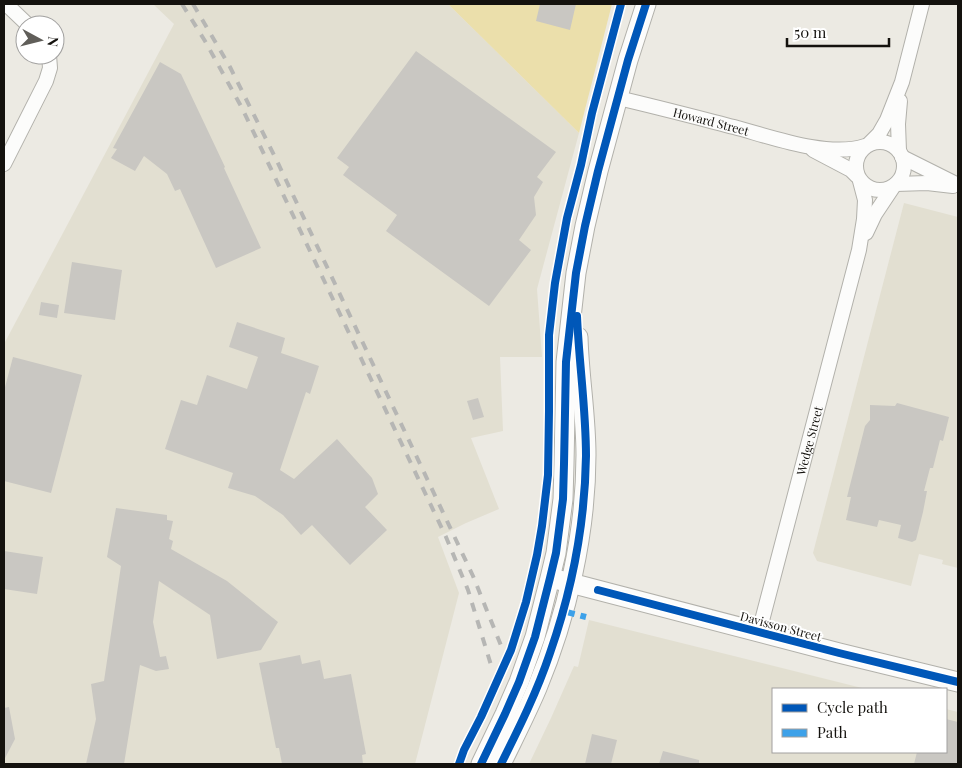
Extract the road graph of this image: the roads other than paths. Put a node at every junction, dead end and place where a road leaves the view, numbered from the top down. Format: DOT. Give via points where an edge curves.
graph roads {
  1 [pos="6,4"];
  2 [pos="639,4"];
  3 [pos="646,4"];
  4 [pos="922,4"];
  5 [pos="18,15"];
  6 [pos="628,60"];
  7 [pos="50,65"];
  8 [pos="902,82"];
  9 [pos="618,98"];
  10 [pos="867,145"];
  11 [pos="804,146"];
  12 [pos="901,154"];
  13 [pos="4,164"];
  14 [pos="859,179"];
  15 [pos="958,185"];
  16 [pos="894,186"];
  17 [pos="859,250"];
  18 [pos="576,273"];
  19 [pos="550,578"];
  20 [pos="570,584"];
  21 [pos="759,632"];
  22 [pos="958,682"];
  23 [pos="481,764"];
  24 [pos="501,764"];
  1 -- 5 [label="street"];
  2 -- 6 [label="main road"];
  3 -- 6 [label="main road"];
  4 -- 8 [label="street"];
  6 -- 9 [label="main road"];
  7 -- 13 [label="street" via="46,81"];
  8 -- 10 [label="street" via="887,120"];
  8 -- 12 [label="street" via="898,124"];
  9 -- 11 [label="street, Howard Street"];
  9 -- 18 [label="main road"];
  10 -- 11 [label="street, Howard Street" via="855,150"];
  10 -- 12 [label="street" via="885,142"];
  10 -- 14 [label="street" via="856,160"];
  11 -- 14 [label="street, Howard Street" via="851,170"];
  12 -- 15 [label="street"];
  12 -- 16 [label="street" via="904,172"];
  14 -- 16 [label="street" via="872,190 886,190"];
  14 -- 17 [label="street, Wedge Street" via="865,200"];
  15 -- 16 [label="street"];
  16 -- 17 [label="street, Wedge Street" via="875,214"];
  17 -- 21 [label="street, Wedge Street"];
  18 -- 19 [label="main road" via="566,362 562,498"];
  18 -- 20 [label="main road" via="586,455 584,492"];
  19 -- 20 [label="main road, Davisson Street"];
  19 -- 23 [label="main road" via="523,672"];
  20 -- 21 [label="main road, Davisson Street"];
  20 -- 24 [label="main road" via="547,662"];
  21 -- 22 [label="main road, Davisson Street"];
}
